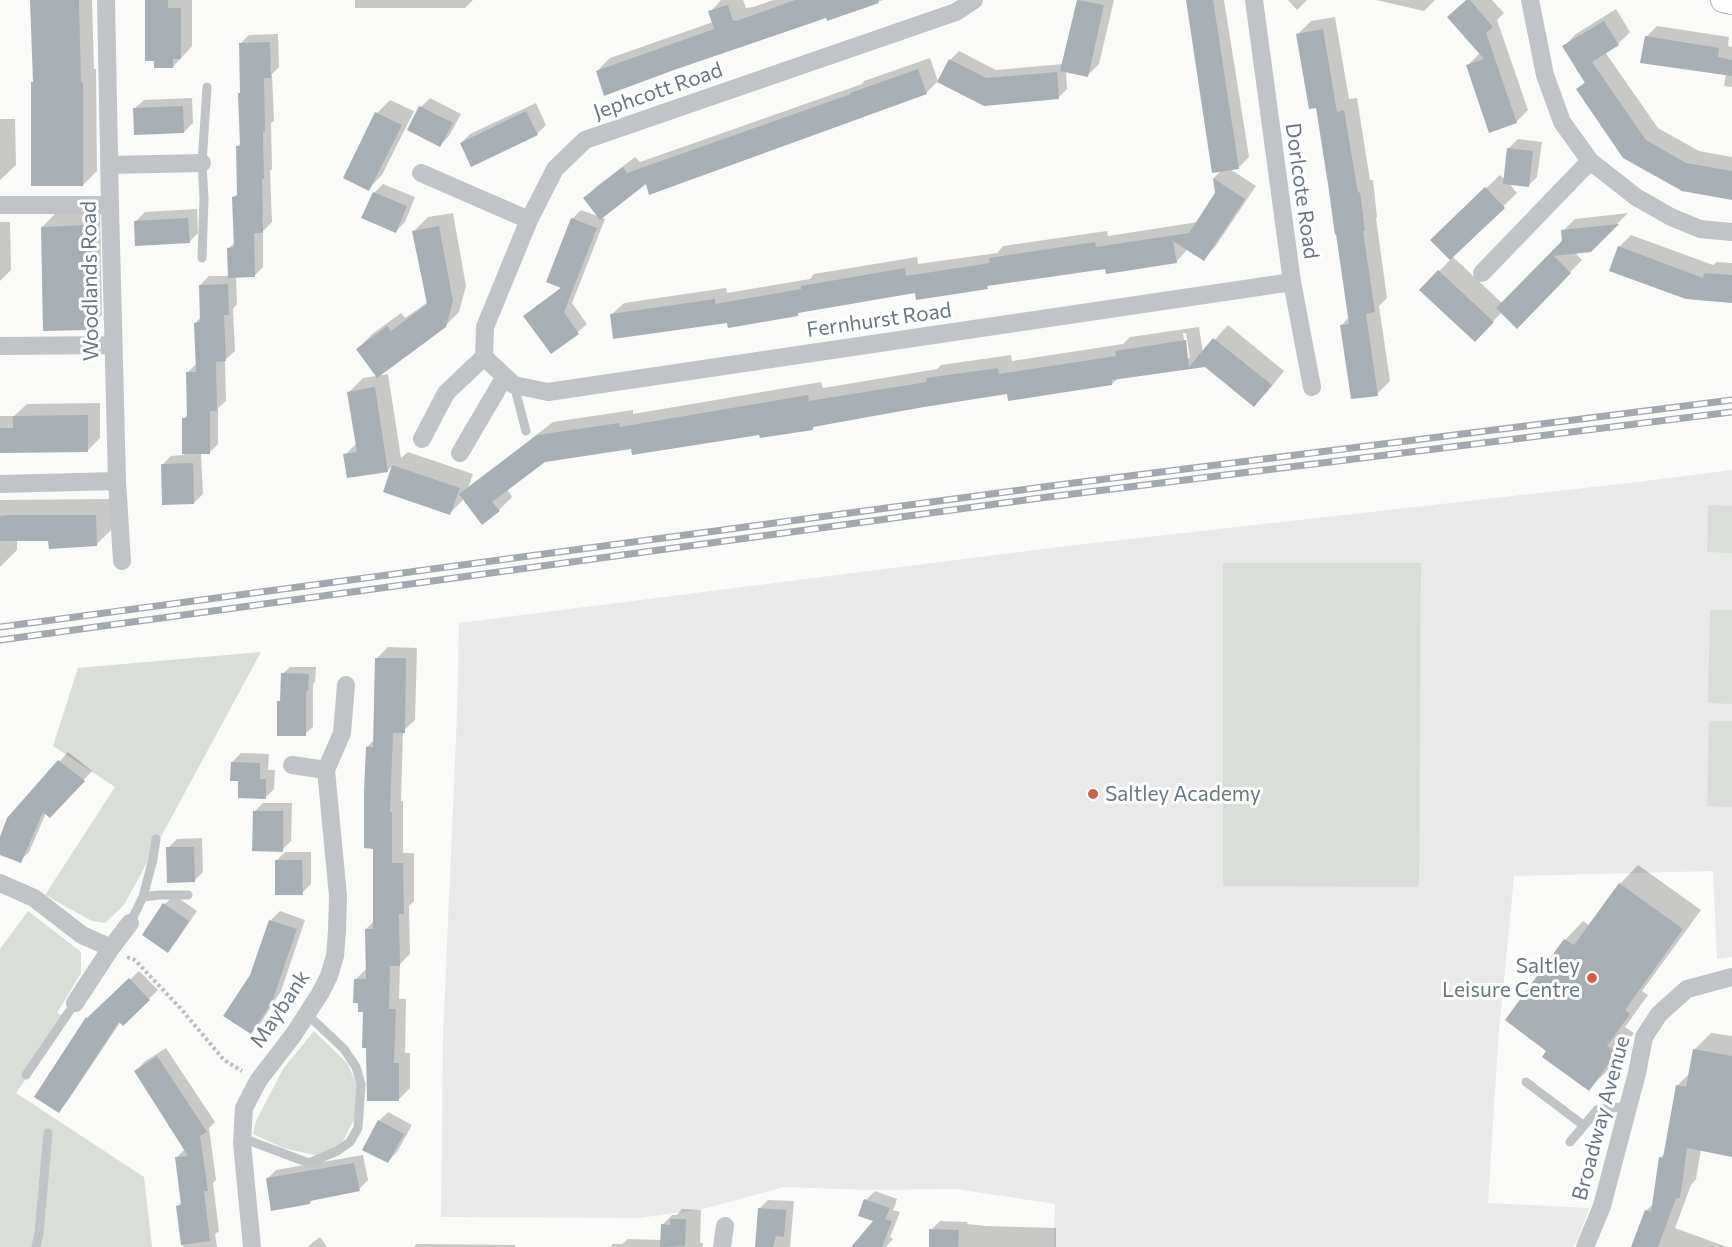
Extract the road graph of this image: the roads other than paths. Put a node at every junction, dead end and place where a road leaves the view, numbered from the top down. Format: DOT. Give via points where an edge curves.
graph roads {
  1 [pos="106,0"];
  2 [pos="974,0"];
  3 [pos="1254,0"];
  4 [pos="1530,0"];
  5 [pos="1724,0"];
  6 [pos="1732,2"];
  7 [pos="207,87"];
  8 [pos="1590,161"];
  9 [pos="202,163"];
  10 [pos="110,165"];
  11 [pos="421,173"];
  12 [pos="110,205"];
  13 [pos="0,206"];
  14 [pos="529,220"];
  15 [pos="1732,232"];
  16 [pos="202,258"];
  17 [pos="1482,273"];
  18 [pos="1292,282"];
  19 [pos="114,345"];
  20 [pos="0,346"];
  21 [pos="484,357"];
  22 [pos="509,381"];
  23 [pos="1312,387"];
  24 [pos="526,432"];
  25 [pos="422,439"];
  26 [pos="459,453"];
  27 [pos="117,481"];
  28 [pos="0,484"];
  29 [pos="122,561"];
  30 [pos="346,685"];
  31 [pos="292,765"];
  32 [pos="326,770"];
  33 [pos="156,839"];
  34 [pos="0,883"];
  35 [pos="188,895"];
  36 [pos="143,897"];
  37 [pos="130,923"];
  38 [pos="111,948"];
  39 [pos="1732,977"];
  40 [pos="75,1003"];
  41 [pos="307,1014"];
  42 [pos="26,1075"];
  43 [pos="1526,1082"];
  44 [pos="1628,1106"];
  45 [pos="1583,1125"];
  46 [pos="48,1133"];
  47 [pos="242,1138"];
  48 [pos="1570,1142"];
  49 [pos="725,1226"];
  50 [pos="36,1247"];
  51 [pos="252,1247"];
  52 [pos="722,1247"];
  53 [pos="1585,1247"];
  1 -- 10 [label="street, Woodlands Road"];
  2 -- 14 [label="street, Jephcott Road" via="956,12 585,140 555,169"];
  3 -- 18 [label="street, Dorlcote Road"];
  4 -- 8 [label="street" via="1545,75 1562,122"];
  5 -- 6 [label="street"];
  7 -- 9 [label="lane"];
  8 -- 15 [label="street" via="1636,197 1671,217 1700,229"];
  8 -- 17 [label="street"];
  9 -- 10 [label="street"];
  9 -- 16 [label="lane"];
  10 -- 12 [label="street, Woodlands Road"];
  11 -- 14 [label="street"];
  12 -- 13 [label="street"];
  12 -- 19 [label="street, Woodlands Road"];
  14 -- 21 [label="street, Jephcott Road" via="485,327"];
  18 -- 22 [label="street, Fernhurst Road" via="548,392"];
  18 -- 23 [label="street, Dorlcote Road"];
  19 -- 20 [label="street"];
  19 -- 27 [label="street, Woodlands Road"];
  21 -- 22 [label="street"];
  21 -- 25 [label="street" via="446,393"];
  22 -- 24 [label="lane"];
  22 -- 26 [label="street"];
  27 -- 28 [label="street"];
  27 -- 29 [label="street, Woodlands Road"];
  30 -- 32 [label="street, Maybank" via="342,733"];
  31 -- 32 [label="street"];
  32 -- 41 [label="street, Maybank" via="338,896 337,931 329,976"];
  33 -- 36 [label="lane"];
  34 -- 38 [label="street" via="34,898 82,935"];
  35 -- 36 [label="lane"];
  36 -- 37 [label="lane"];
  37 -- 38 [label="street"];
  38 -- 40 [label="street"];
  39 -- 44 [label="street, Broadway Avenue" via="1687,989 1659,1014 1644,1037"];
  40 -- 42 [label="lane"];
  41 -- 47 [label="street, Maybank" via="258,1081 244,1108"];
  41 -- 47 [label="lane" via="344,1049 356,1067 361,1084 358,1128 350,1142 309,1163"];
  43 -- 45 [label="lane"];
  44 -- 45 [label="lane" via="1597,1110"];
  44 -- 53 [label="street, Broadway Avenue" via="1602,1206"];
  45 -- 48 [label="lane"];
  46 -- 50 [label="lane"];
  47 -- 51 [label="street, Maybank"];
  49 -- 52 [label="street"];
}
